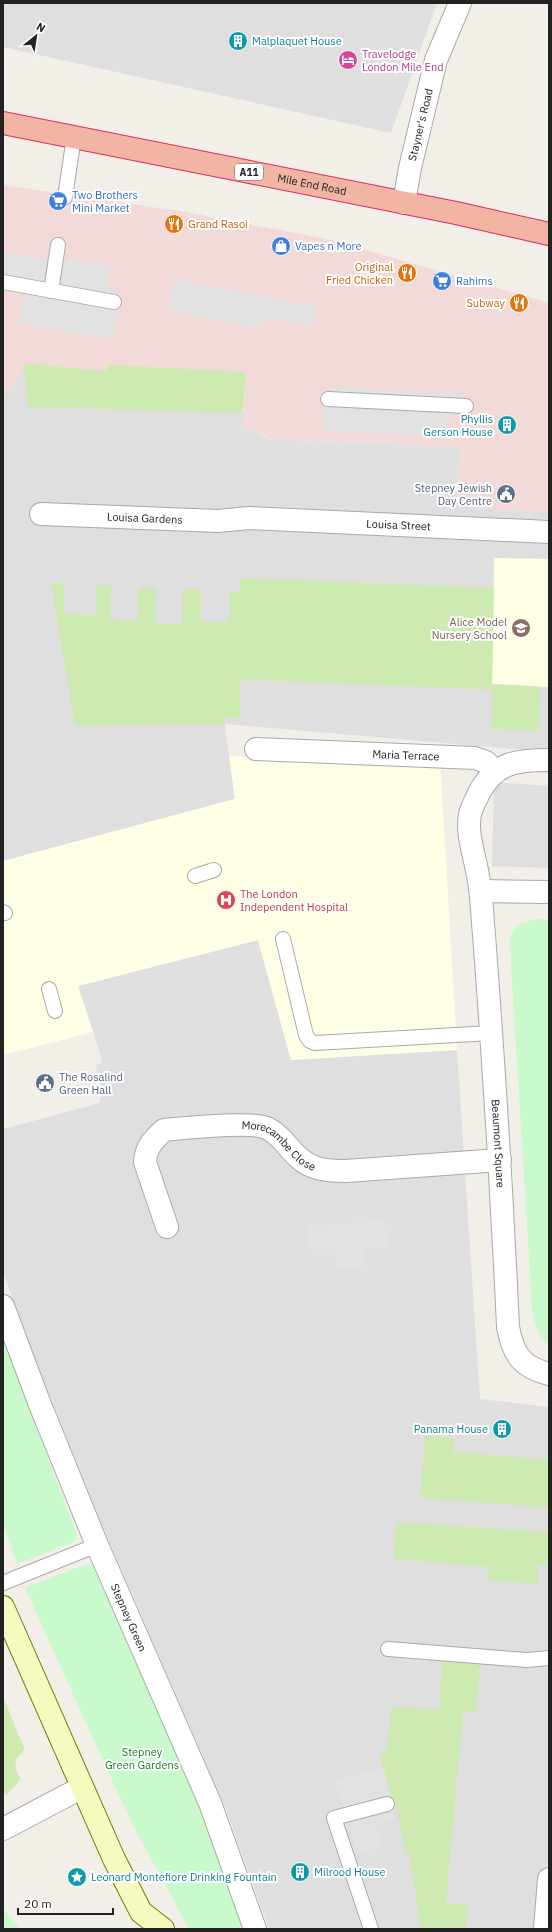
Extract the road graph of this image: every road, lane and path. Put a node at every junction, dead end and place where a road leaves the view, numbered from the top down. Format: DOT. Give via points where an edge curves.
graph roads {
  1 [pos="460,3"];
  2 [pos="3,123"];
  3 [pos="74,137"];
  4 [pos="65,197"];
  5 [pos="404,203"];
  6 [pos="549,234"];
  7 [pos="58,245"];
  8 [pos="3,282"];
  9 [pos="51,291"];
  10 [pos="114,302"];
  11 [pos="328,399"];
  12 [pos="466,406"];
  13 [pos="41,514"];
  14 [pos="249,518"];
  15 [pos="549,532"];
  16 [pos="256,749"];
  17 [pos="549,760"];
  18 [pos="495,771"];
  19 [pos="214,870"];
  20 [pos="195,876"];
  21 [pos="481,891"];
  22 [pos="549,892"];
  23 [pos="283,939"];
  24 [pos="49,989"];
  25 [pos="55,1011"];
  26 [pos="491,1033"];
  27 [pos="500,1160"];
  28 [pos="167,1227"];
  29 [pos="3,1306"];
  30 [pos="549,1374"];
  31 [pos="97,1545"];
  32 [pos="3,1583"];
  33 [pos="3,1607"];
  34 [pos="388,1648"];
  35 [pos="549,1658"];
  36 [pos="81,1788"];
  37 [pos="387,1804"];
  38 [pos="3,1829"];
  39 [pos="549,1879"];
  40 [pos="140,1920"];
  41 [pos="163,1929"];
  42 [pos="255,1929"];
  43 [pos="371,1929"];
  44 [pos="545,1929"];
  1 -- 5 [label="street, Stayner's Road" via="436,60"];
  2 -- 3 [label="highway, Mile End Road / A11"];
  3 -- 4 [label="lane"];
  3 -- 5 [label="highway, Mile End Road / A11"];
  5 -- 6 [label="highway, Mile End Road / A11"];
  7 -- 9 [label="lane"];
  8 -- 9 [label="lane"];
  9 -- 10 [label="lane"];
  11 -- 12 [label="lane"];
  13 -- 14 [label="street, Louisa Gardens" via="218,521"];
  14 -- 15 [label="street, Louisa Street"];
  16 -- 18 [label="street, Maria Terrace" via="475,758 486,762"];
  17 -- 18 [label="street" via="509,764"];
  18 -- 21 [label="street, Beaumont Square" via="482,788 470,814 470,836"];
  19 -- 20 [label="lane"];
  21 -- 22 [label="street"];
  21 -- 26 [label="street, Beaumont Square"];
  23 -- 26 [label="lane" via="306,1036 310,1041 316,1043"];
  24 -- 25 [label="lane"];
  26 -- 27 [label="street, Beaumont Square"];
  27 -- 28 [label="street, Morecambe Close" via="346,1172 327,1171 310,1166 278,1135 258,1124 164,1130 153,1140 146,1152 145,1162"];
  27 -- 30 [label="street, Beaumont Square" via="511,1344 521,1361 534,1370"];
  29 -- 31 [label="street, Stepney Green"];
  31 -- 32 [label="lane"];
  31 -- 42 [label="street, Stepney Green" via="210,1803"];
  33 -- 36 [label="main road"];
  34 -- 35 [label="lane" via="527,1660"];
  36 -- 38 [label="street"];
  36 -- 40 [label="main road"];
  37 -- 43 [label="lane" via="334,1818"];
  39 -- 44 [label="street"];
  40 -- 41 [label="main road"];
}
